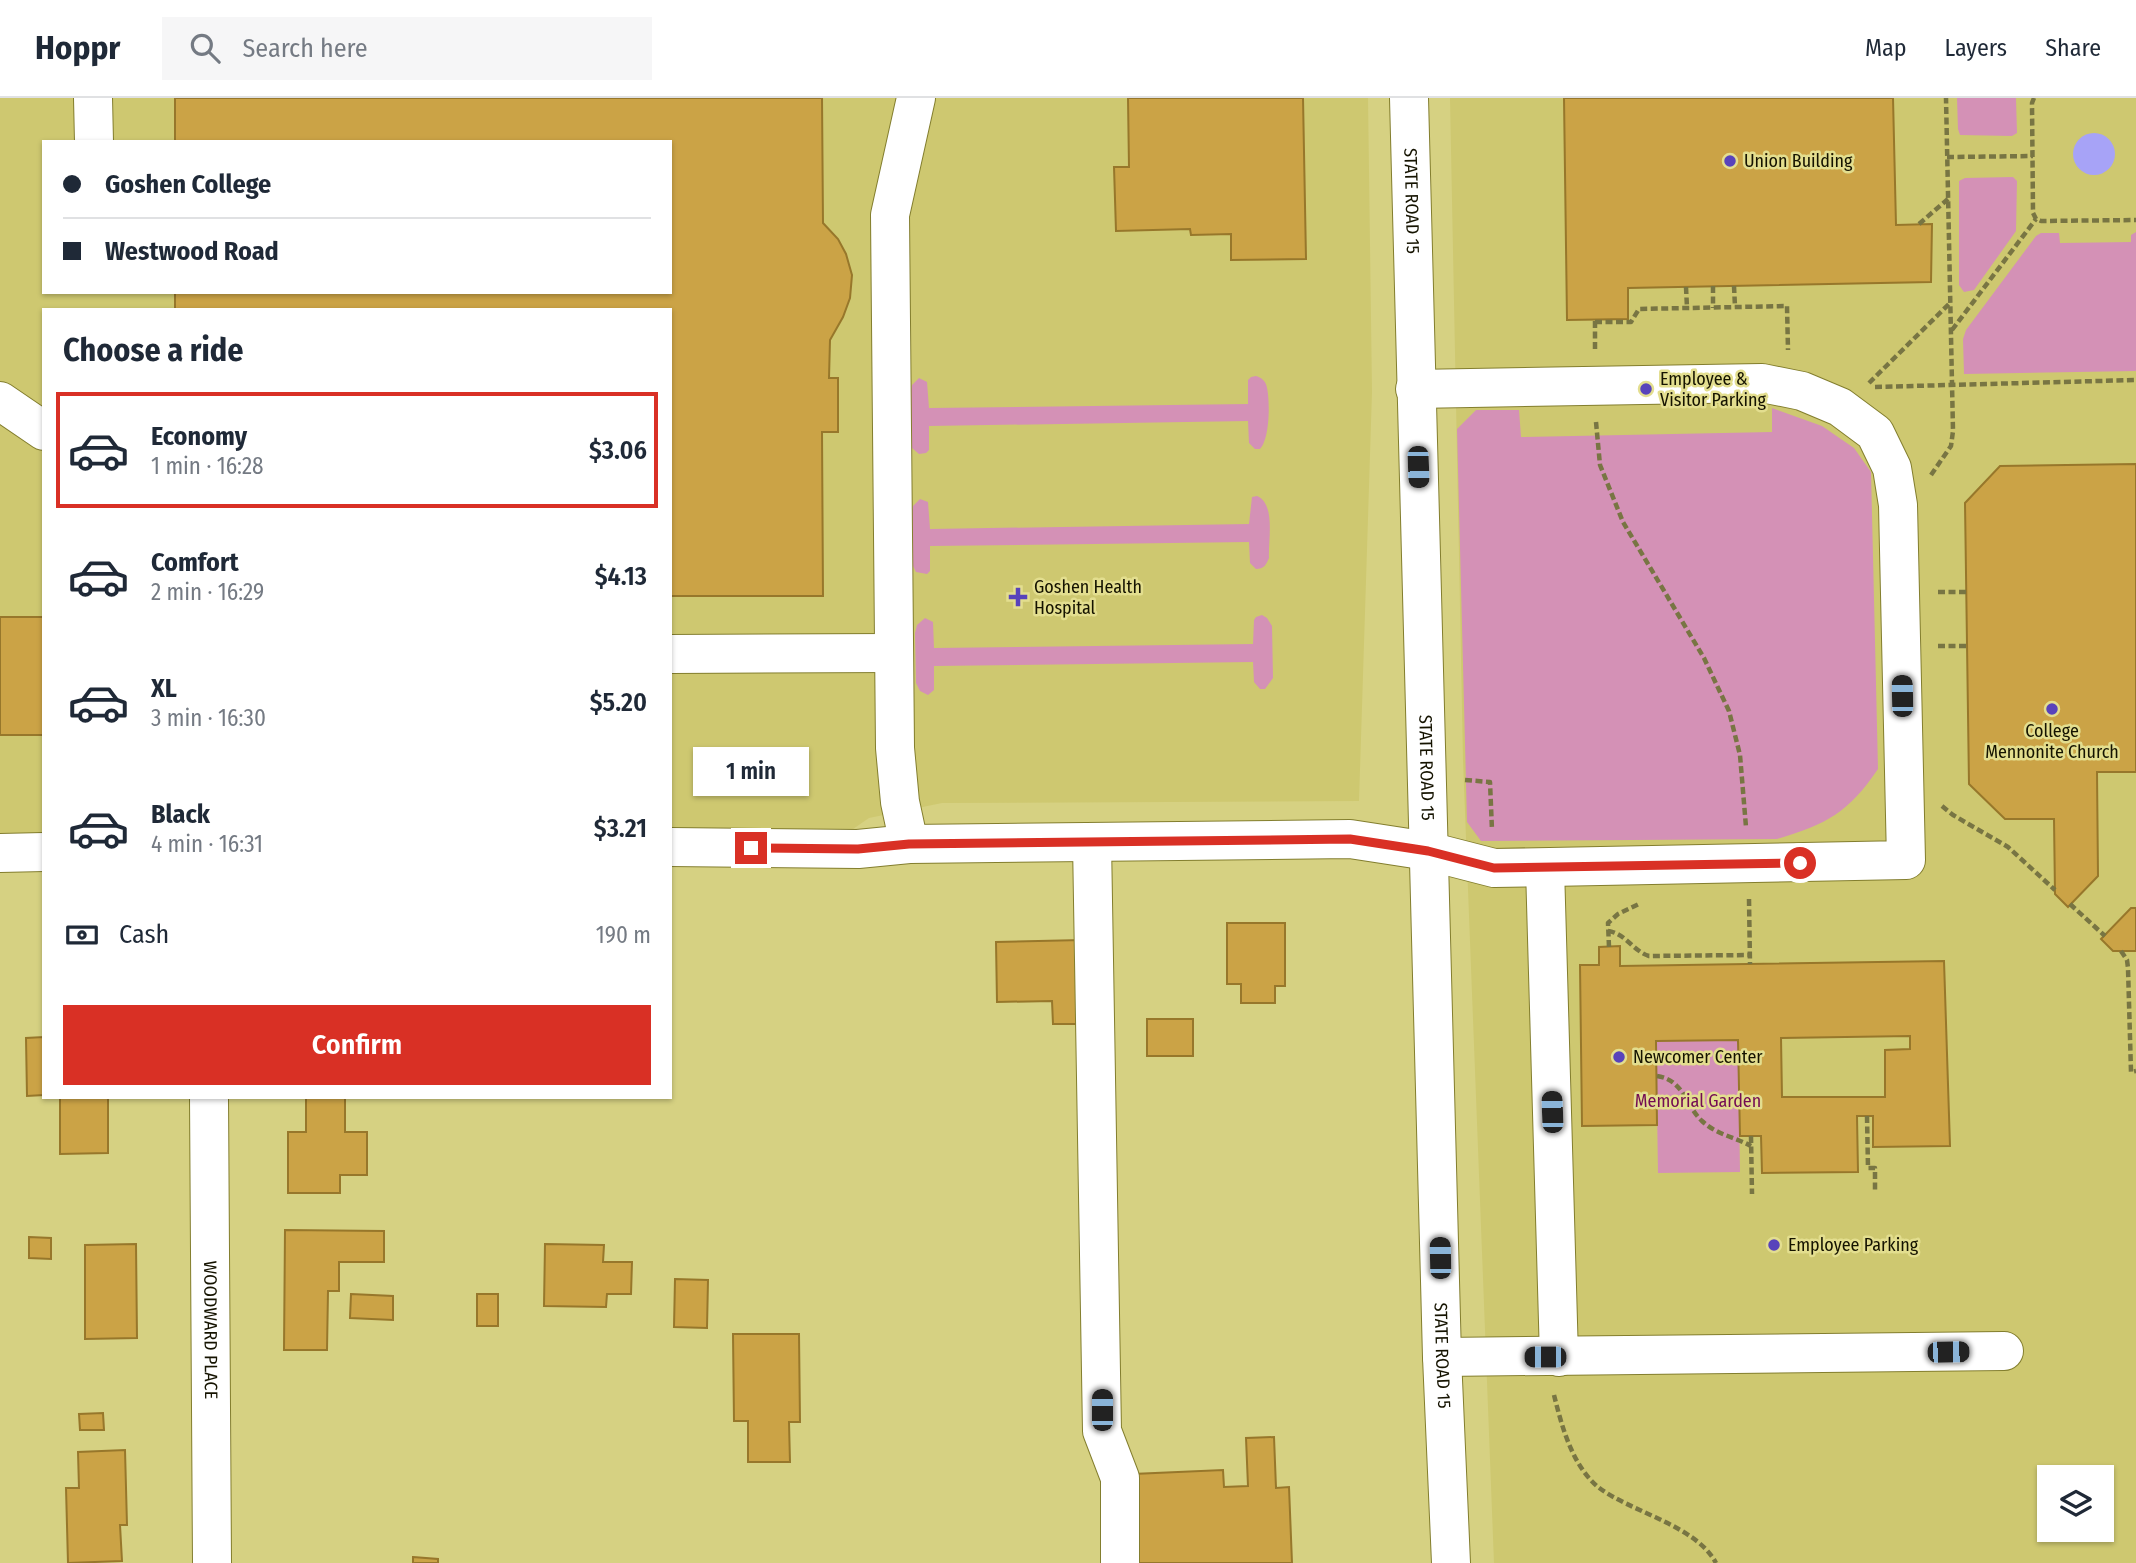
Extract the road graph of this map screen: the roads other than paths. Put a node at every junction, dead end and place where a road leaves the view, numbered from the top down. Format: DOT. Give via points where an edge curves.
graph roads {
  1 [pos="93,98"];
  2 [pos="916,98"];
  3 [pos="1409,98"];
  4 [pos="94,140"];
  5 [pos="1415,389"];
  6 [pos="0,401"];
  7 [pos="42,430"];
  8 [pos="894,653"];
  9 [pos="672,654"];
  10 [pos="1092,842"];
  11 [pos="909,844"];
  12 [pos="672,847"];
  13 [pos="1428,851"];
  14 [pos="42,852"];
  15 [pos="0,853"];
  16 [pos="1545,868"];
  17 [pos="209,1099"];
  18 [pos="2004,1351"];
  19 [pos="1442,1357"];
  20 [pos="1559,1357"];
  21 [pos="212,1563"];
  22 [pos="1121,1563"];
  23 [pos="1451,1563"];
  1 -- 4 [label="main road"];
  2 -- 8 [label="main road" via="890,215"];
  3 -- 5 [label="main road, STATE ROAD 15"];
  5 -- 13 [label="main road, STATE ROAD 15"];
  5 -- 16 [label="main road" via="1762,383 1802,391 1840,407 1875,433 1892,468 1898,505 1906,860"];
  6 -- 7 [label="main road"];
  8 -- 9 [label="main road"];
  8 -- 11 [label="main road" via="895,748"];
  10 -- 11 [label="main road"];
  10 -- 13 [label="main road" via="1350,839"];
  10 -- 22 [label="main road" via="1102,1431 1120,1478"];
  11 -- 12 [label="main road" via="858,849"];
  13 -- 16 [label="main road" via="1494,868"];
  13 -- 19 [label="main road, STATE ROAD 15"];
  14 -- 15 [label="main road"];
  16 -- 20 [label="main road"];
  17 -- 21 [label="main road, WOODWARD PLACE"];
  18 -- 20 [label="main road"];
  19 -- 20 [label="main road"];
  19 -- 23 [label="main road, STATE ROAD 15"];
}
